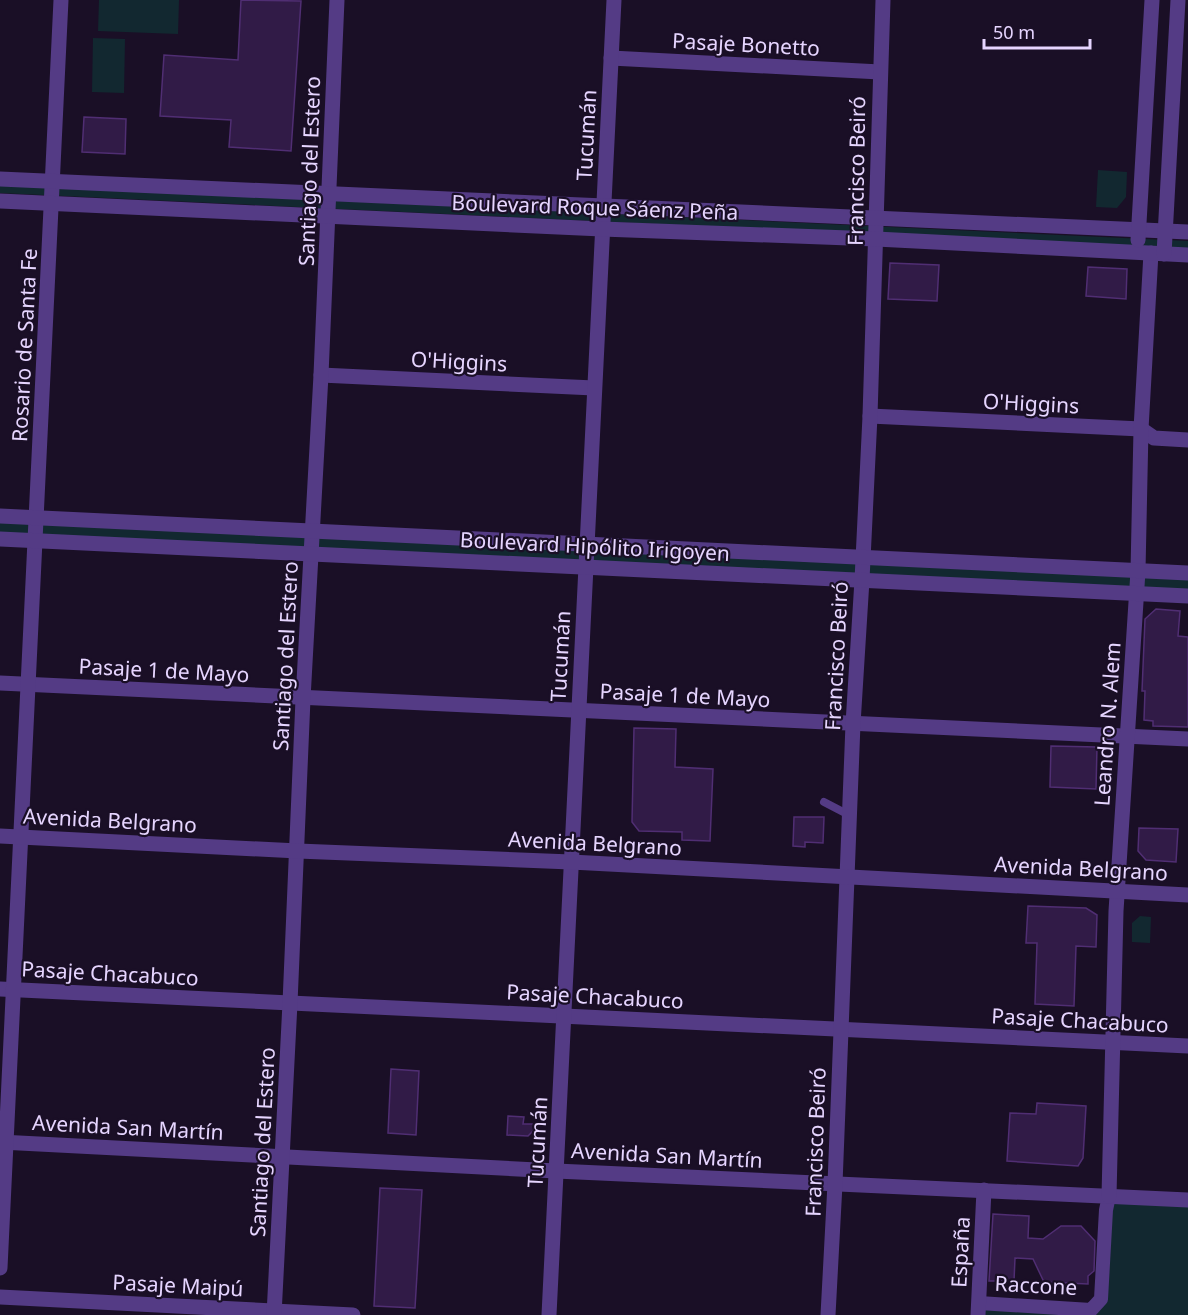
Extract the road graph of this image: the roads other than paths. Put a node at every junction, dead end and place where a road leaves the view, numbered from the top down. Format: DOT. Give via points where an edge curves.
graph roads {
  1 [pos="61,0"];
  2 [pos="337,0"];
  3 [pos="614,0"];
  4 [pos="883,0"];
  5 [pos="1152,0"];
  6 [pos="1178,0"];
  7 [pos="611,58"];
  8 [pos="880,72"];
  9 [pos="0,179"];
  10 [pos="53,182"];
  11 [pos="329,194"];
  12 [pos="0,201"];
  13 [pos="51,203"];
  14 [pos="603,206"];
  15 [pos="328,217"];
  16 [pos="877,219"];
  17 [pos="602,229"];
  18 [pos="1139,230"];
  19 [pos="1165,231"];
  20 [pos="1188,232"];
  21 [pos="876,239"];
  22 [pos="1151,253"];
  23 [pos="1188,255"];
  24 [pos="321,375"];
  25 [pos="594,388"];
  26 [pos="870,416"];
  27 [pos="1141,429"];
  28 [pos="1188,440"];
  29 [pos="0,516"];
  30 [pos="36,518"];
  31 [pos="313,532"];
  32 [pos="0,539"];
  33 [pos="35,541"];
  34 [pos="587,546"];
  35 [pos="312,554"];
  36 [pos="863,557"];
  37 [pos="586,567"];
  38 [pos="1138,571"];
  39 [pos="1188,573"];
  40 [pos="862,580"];
  41 [pos="1137,594"];
  42 [pos="1188,596"];
  43 [pos="0,683"];
  44 [pos="28,684"];
  45 [pos="303,699"];
  46 [pos="579,711"];
  47 [pos="853,724"];
  48 [pos="1128,737"];
  49 [pos="1188,739"];
  50 [pos="824,802"];
  51 [pos="849,815"];
  52 [pos="0,836"];
  53 [pos="21,837"];
  54 [pos="298,851"];
  55 [pos="571,862"];
  56 [pos="846,876"];
  57 [pos="1118,892"];
  58 [pos="1188,896"];
  59 [pos="7,989"];
  60 [pos="290,1003"];
  61 [pos="564,1015"];
  62 [pos="841,1029"];
  63 [pos="1112,1043"];
  64 [pos="1188,1046"];
  65 [pos="3,1142"];
  66 [pos="281,1156"];
  67 [pos="556,1171"];
  68 [pos="835,1184"];
  69 [pos="984,1190"];
  70 [pos="1109,1196"];
  71 [pos="1188,1200"];
  72 [pos="0,1268"];
  73 [pos="0,1297"];
  74 [pos="978,1309"];
  75 [pos="274,1313"];
  76 [pos="353,1315"];
  77 [pos="549,1315"];
  78 [pos="828,1315"];
  1 -- 10 [label="street, Rosario de Santa Fe"];
  2 -- 11 [label="street, Santiago del Estero"];
  3 -- 7 [label="street, Tucumán"];
  4 -- 8 [label="street, Francisco Beiró"];
  5 -- 18 [label="street, Leandro N. Alem"];
  6 -- 19 [label="street, Leandro N. Alem"];
  7 -- 8 [label="street, Pasaje Bonetto"];
  7 -- 14 [label="street, Tucumán"];
  8 -- 16 [label="street, Francisco Beiró"];
  9 -- 10 [label="street, Boulevard Roque Sáenz Peña"];
  10 -- 11 [label="street, Boulevard Roque Sáenz Peña"];
  10 -- 13 [label="street, Rosario de Santa Fe"];
  11 -- 14 [label="street, Boulevard Roque Sáenz Peña"];
  11 -- 15 [label="street, Santiago del Estero"];
  12 -- 13 [label="street, Boulevard Roque Sáenz Peña"];
  13 -- 15 [label="street, Boulevard Roque Sáenz Peña"];
  13 -- 30 [label="street, Rosario de Santa Fe"];
  14 -- 16 [label="street, Boulevard Roque Sáenz Peña"];
  14 -- 17 [label="street, Tucumán"];
  15 -- 17 [label="street, Boulevard Roque Sáenz Peña"];
  15 -- 24 [label="street, Santiago del Estero"];
  16 -- 18 [label="street, Boulevard Roque Sáenz Peña"];
  16 -- 21 [label="street, Francisco Beiró"];
  17 -- 21 [label="street, Boulevard Roque Sáenz Peña"];
  17 -- 25 [label="street, Tucumán"];
  18 -- 19 [label="street, Boulevard Roque Sáenz Peña"];
  18 -- 22 [label="street, Leandro N. Alem"];
  19 -- 20 [label="street, Boulevard Roque Sáenz Peña"];
  19 -- 22 [label="street, Leandro N. Alem"];
  21 -- 22 [label="street, Boulevard Roque Sáenz Peña"];
  21 -- 26 [label="street, Francisco Beiró"];
  22 -- 23 [label="street, Boulevard Roque Sáenz Peña"];
  22 -- 27 [label="street, Leandro N. Alem"];
  24 -- 25 [label="street, O'Higgins"];
  24 -- 31 [label="street, Santiago del Estero"];
  25 -- 34 [label="street, Tucumán"];
  26 -- 27 [label="street, O'Higgins"];
  26 -- 36 [label="street, Francisco Beiró"];
  27 -- 28 [label="street, O'Higgins" via="1154,438"];
  27 -- 38 [label="street, Leandro N. Alem"];
  29 -- 30 [label="street, Boulevard Hipólito Irigoyen"];
  30 -- 31 [label="street, Boulevard Hipólito Irigoyen"];
  30 -- 33 [label="street, Rosario de Santa Fe"];
  31 -- 34 [label="street, Boulevard Hipólito Irigoyen"];
  31 -- 35 [label="street, Santiago del Estero"];
  32 -- 33 [label="street, Boulevard Hipólito Irigoyen"];
  33 -- 35 [label="street, Boulevard Hipólito Irigoyen"];
  33 -- 44 [label="street, Rosario de Santa Fe"];
  34 -- 36 [label="street, Boulevard Hipólito Irigoyen"];
  34 -- 37 [label="street, Tucumán"];
  35 -- 37 [label="street, Boulevard Hipólito Irigoyen"];
  35 -- 45 [label="street, Santiago del Estero"];
  36 -- 38 [label="street, Boulevard Hipólito Irigoyen"];
  36 -- 40 [label="street, Francisco Beiró"];
  37 -- 40 [label="street, Boulevard Hipólito Irigoyen"];
  37 -- 46 [label="street, Tucumán"];
  38 -- 39 [label="street, Boulevard Hipólito Irigoyen"];
  38 -- 41 [label="street, Leandro N. Alem"];
  40 -- 41 [label="street, Boulevard Hipólito Irigoyen"];
  40 -- 47 [label="street, Francisco Beiró"];
  41 -- 42 [label="street, Boulevard Hipólito Irigoyen"];
  41 -- 48 [label="street, Leandro N. Alem"];
  43 -- 44 [label="street, Pasaje 1 de Mayo"];
  44 -- 45 [label="street, Pasaje 1 de Mayo"];
  44 -- 53 [label="street, Rosario de Santa Fe"];
  45 -- 46 [label="street, Pasaje 1 de Mayo"];
  45 -- 54 [label="street, Santiago del Estero"];
  46 -- 47 [label="street, Pasaje 1 de Mayo"];
  46 -- 55 [label="street, Tucumán"];
  47 -- 48 [label="street, Pasaje 1 de Mayo"];
  47 -- 51 [label="street, Francisco Beiró"];
  48 -- 49 [label="street, Pasaje 1 de Mayo"];
  48 -- 57 [label="street, Leandro N. Alem"];
  50 -- 51 [label="lane"];
  51 -- 56 [label="street, Francisco Beiró"];
  52 -- 53 [label="street, Avenida Belgrano"];
  53 -- 54 [label="street, Avenida Belgrano"];
  53 -- 59 [label="street, Rosario de Santa Fe"];
  54 -- 55 [label="street, Avenida Belgrano"];
  54 -- 60 [label="street, Santiago del Estero"];
  55 -- 56 [label="street, Avenida Belgrano"];
  55 -- 61 [label="street, Tucumán"];
  56 -- 57 [label="street, Avenida Belgrano"];
  56 -- 62 [label="street, Francisco Beiró"];
  57 -- 58 [label="street, Avenida Belgrano"];
  57 -- 63 [label="street, Leandro N. Alem"];
  59 -- 60 [label="street, Pasaje Chacabuco"];
  59 -- 65 [label="street, Rosario de Santa Fe"];
  60 -- 61 [label="street, Pasaje Chacabuco"];
  60 -- 66 [label="street, Santiago del Estero"];
  61 -- 62 [label="street, Pasaje Chacabuco"];
  61 -- 67 [label="street, Tucumán"];
  62 -- 63 [label="street, Pasaje Chacabuco"];
  62 -- 68 [label="street, Francisco Beiró"];
  63 -- 64 [label="street, Pasaje Chacabuco"];
  63 -- 70 [label="street, Leandro N. Alem"];
  65 -- 66 [label="street, Avenida San Martín"];
  65 -- 72 [label="street, Rosario de Santa Fe"];
  66 -- 67 [label="street, Avenida San Martín"];
  66 -- 75 [label="street, Santiago del Estero"];
  67 -- 68 [label="street, Avenida San Martín"];
  67 -- 77 [label="street, Tucumán"];
  68 -- 69 [label="street, Avenida San Martín"];
  68 -- 78 [label="street, Francisco Beiró"];
  69 -- 70 [label="street, Avenida San Martín"];
  69 -- 74 [label="street, España"];
  70 -- 71 [label="street, Avenida San Martín"];
  70 -- 74 [label="street, Raccone" via="1101,1299 1091,1310"];
  73 -- 75 [label="street, Pasaje Maipú"];
  75 -- 76 [label="street, Pasaje Maipú"];
}
